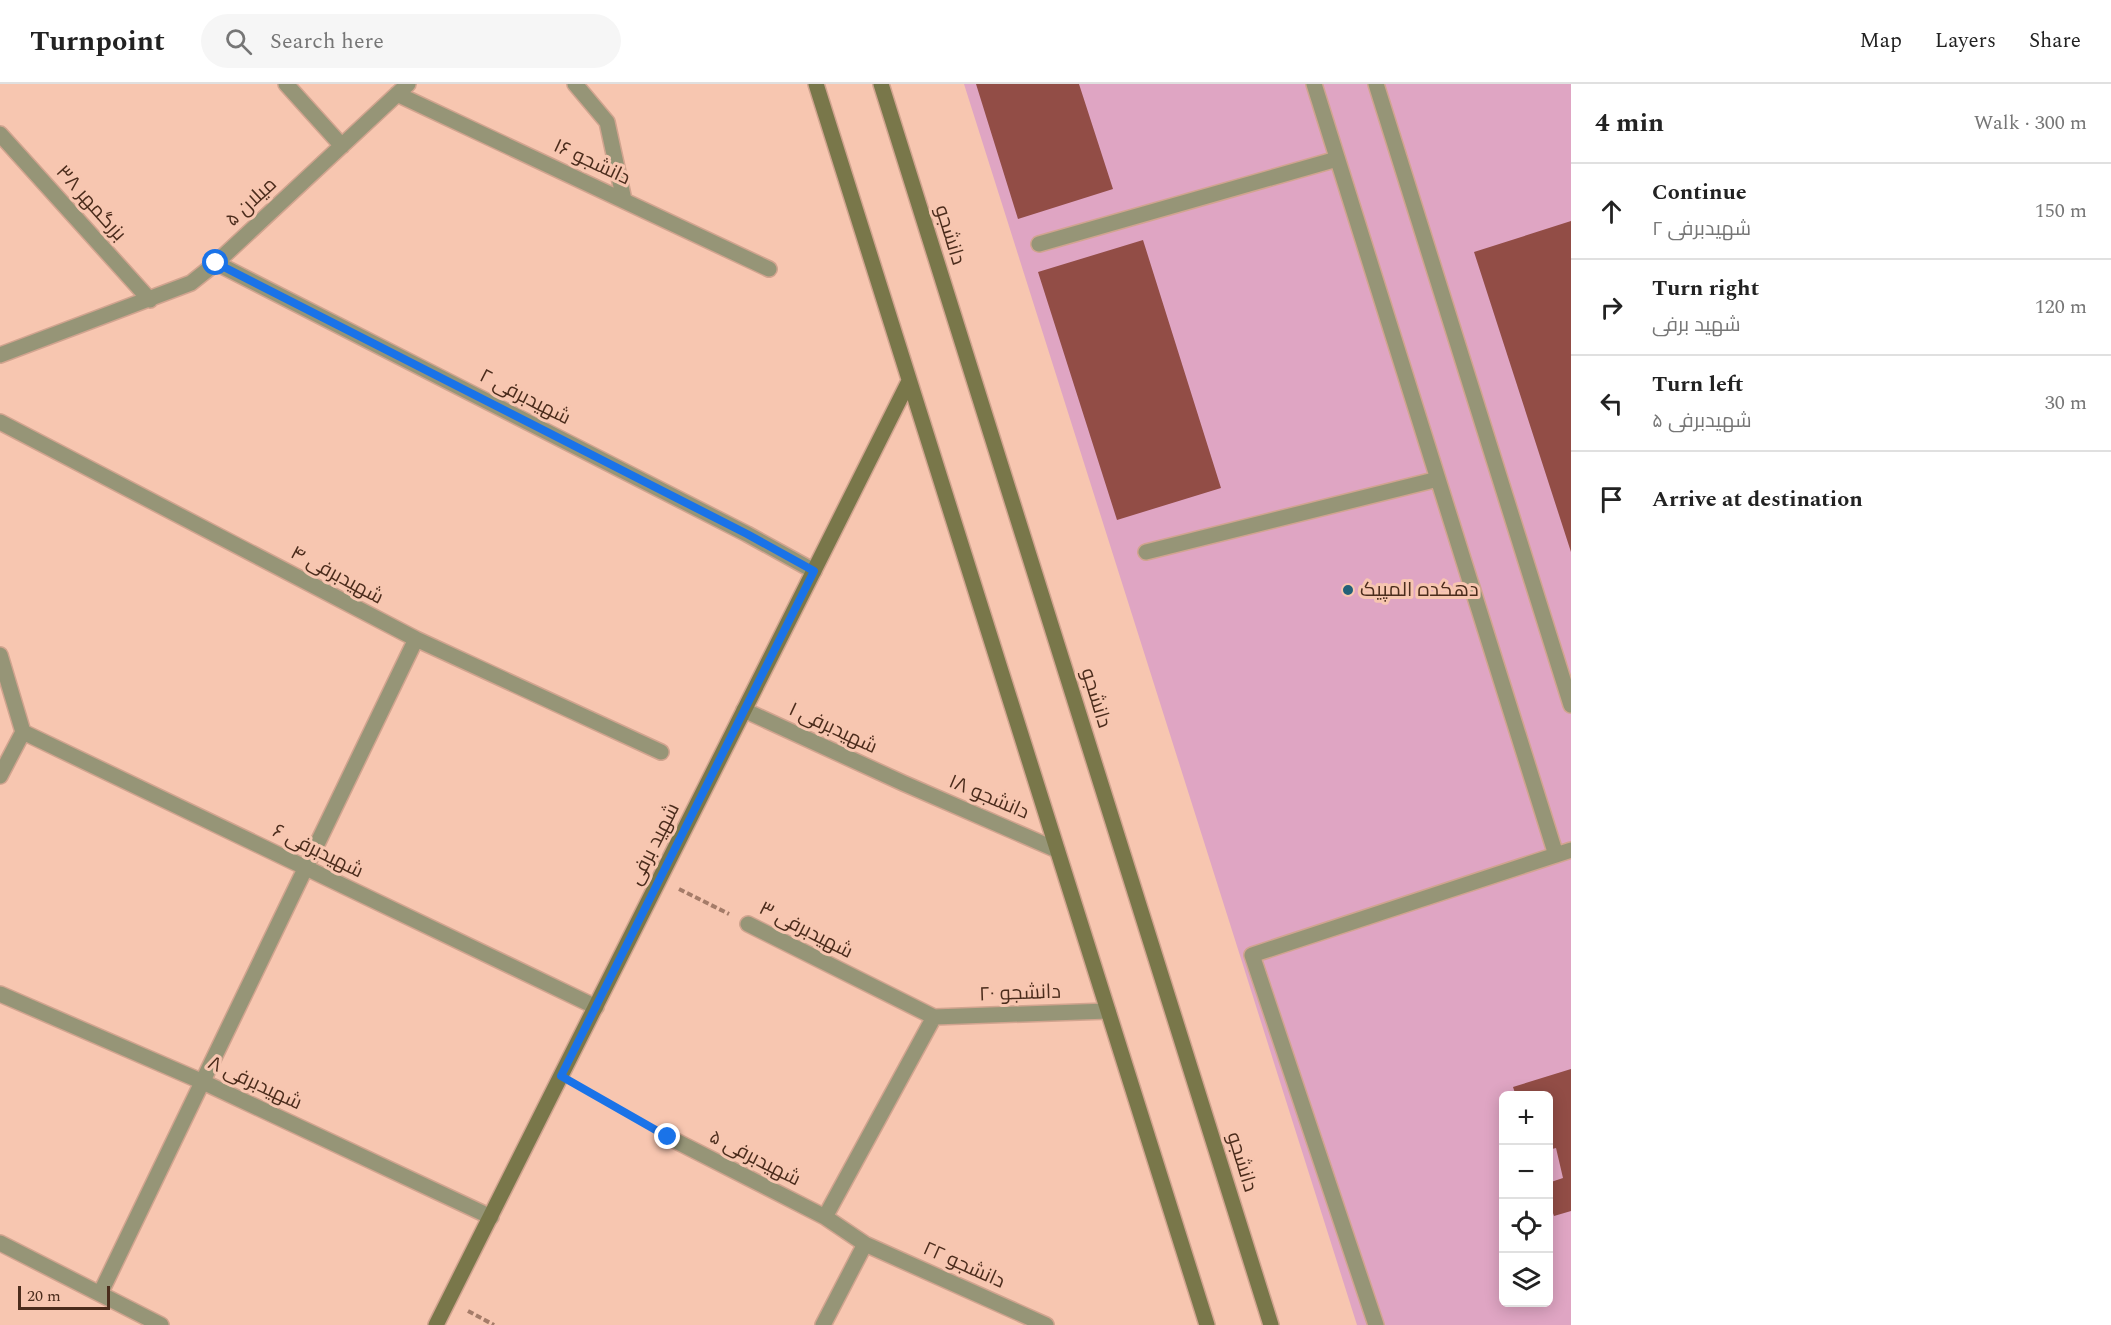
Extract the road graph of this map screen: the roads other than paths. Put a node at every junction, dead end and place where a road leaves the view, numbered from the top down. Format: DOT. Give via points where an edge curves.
graph roads {
  1 [pos="286,84"];
  2 [pos="575,84"];
  3 [pos="816,84"];
  4 [pos="880,84"];
  5 [pos="1314,84"];
  6 [pos="1376,84"];
  7 [pos="403,89"];
  8 [pos="0,134"];
  9 [pos="342,146"];
  10 [pos="1337,159"];
  11 [pos="624,200"];
  12 [pos="1039,244"];
  13 [pos="216,263"];
  14 [pos="769,269"];
  15 [pos="150,300"];
  16 [pos="0,355"];
  17 [pos="909,381"];
  18 [pos="0,422"];
  19 [pos="1438,479"];
  20 [pos="1146,552"];
  21 [pos="814,571"];
  22 [pos="416,639"];
  23 [pos="0,655"];
  24 [pos="6,696"];
  25 [pos="1571,705"];
  26 [pos="744,711"];
  27 [pos="23,732"];
  28 [pos="661,752"];
  29 [pos="0,776"];
  30 [pos="903,783"];
  31 [pos="1057,850"];
  32 [pos="1571,850"];
  33 [pos="1556,855"];
  34 [pos="306,868"];
  35 [pos="748,924"];
  36 [pos="0,994"];
  37 [pos="596,1007"];
  38 [pos="1108,1011"];
  39 [pos="934,1017"];
  40 [pos="203,1082"];
  41 [pos="668,1137"];
  42 [pos="490,1216"];
  43 [pos="825,1217"];
  44 [pos="0,1243"];
  45 [pos="866,1244"];
  46 [pos="100,1294"];
  47 [pos="161,1325"];
  48 [pos="436,1325"];
  49 [pos="823,1325"];
  50 [pos="1046,1325"];
  51 [pos="1207,1325"];
  52 [pos="1271,1325"];
  53 [pos="1376,1325"];
  1 -- 9 [label="street"];
  2 -- 11 [label="street" via="607,122"];
  3 -- 17 [label="main road"];
  4 -- 52 [label="main road, دانشجو"];
  5 -- 10 [label="street"];
  6 -- 25 [label="street"];
  7 -- 9 [label="street, میلان ۵"];
  7 -- 11 [label="street, دانشجو ۱۶"];
  8 -- 15 [label="street, بزرگمهر ۳۸"];
  9 -- 13 [label="street, میلان ۵"];
  10 -- 12 [label="street"];
  10 -- 19 [label="street"];
  11 -- 14 [label="street, دانشجو ۱۶"];
  13 -- 15 [label="street, میلان ۵" via="191,284"];
  13 -- 21 [label="street, شهیدبرفی ۲"];
  15 -- 16 [label="street, میلان ۵"];
  17 -- 21 [label="main road, شهید برفی"];
  17 -- 31 [label="main road"];
  18 -- 22 [label="street, شهیدبرفی ۴"];
  19 -- 20 [label="street"];
  19 -- 33 [label="street"];
  21 -- 26 [label="main road, شهید برفی"];
  22 -- 28 [label="street, شهیدبرفی ۴"];
  22 -- 34 [label="street"];
  23 -- 24 [label="street"];
  24 -- 27 [label="street"];
  26 -- 30 [label="street, شهیدبرفی ۱"];
  26 -- 37 [label="main road, شهید برفی"];
  27 -- 29 [label="street"];
  27 -- 34 [label="street, شهیدبرفی ۶"];
  30 -- 31 [label="street, دانشجو ۱۸"];
  31 -- 38 [label="main road"];
  32 -- 33 [label="street"];
  33 -- 53 [label="street" via="1252,955"];
  34 -- 37 [label="street, شهیدبرفی ۶"];
  34 -- 40 [label="street"];
  35 -- 39 [label="street, شهیدبرفی ۳"];
  36 -- 40 [label="street, شهیدبرفی ۸"];
  37 -- 42 [label="main road, شهید برفی"];
  38 -- 39 [label="street, دانشجو ۲۰"];
  38 -- 51 [label="main road"];
  39 -- 43 [label="street"];
  40 -- 42 [label="street, شهیدبرفی ۸"];
  40 -- 46 [label="street"];
  41 -- 43 [label="street, شهیدبرفی ۵"];
  42 -- 48 [label="main road, شهید برفی"];
  43 -- 45 [label="street, شهیدبرفی ۵"];
  44 -- 46 [label="street"];
  45 -- 49 [label="street"];
  45 -- 50 [label="street, دانشجو ۲۲"];
  46 -- 47 [label="street"];
}
